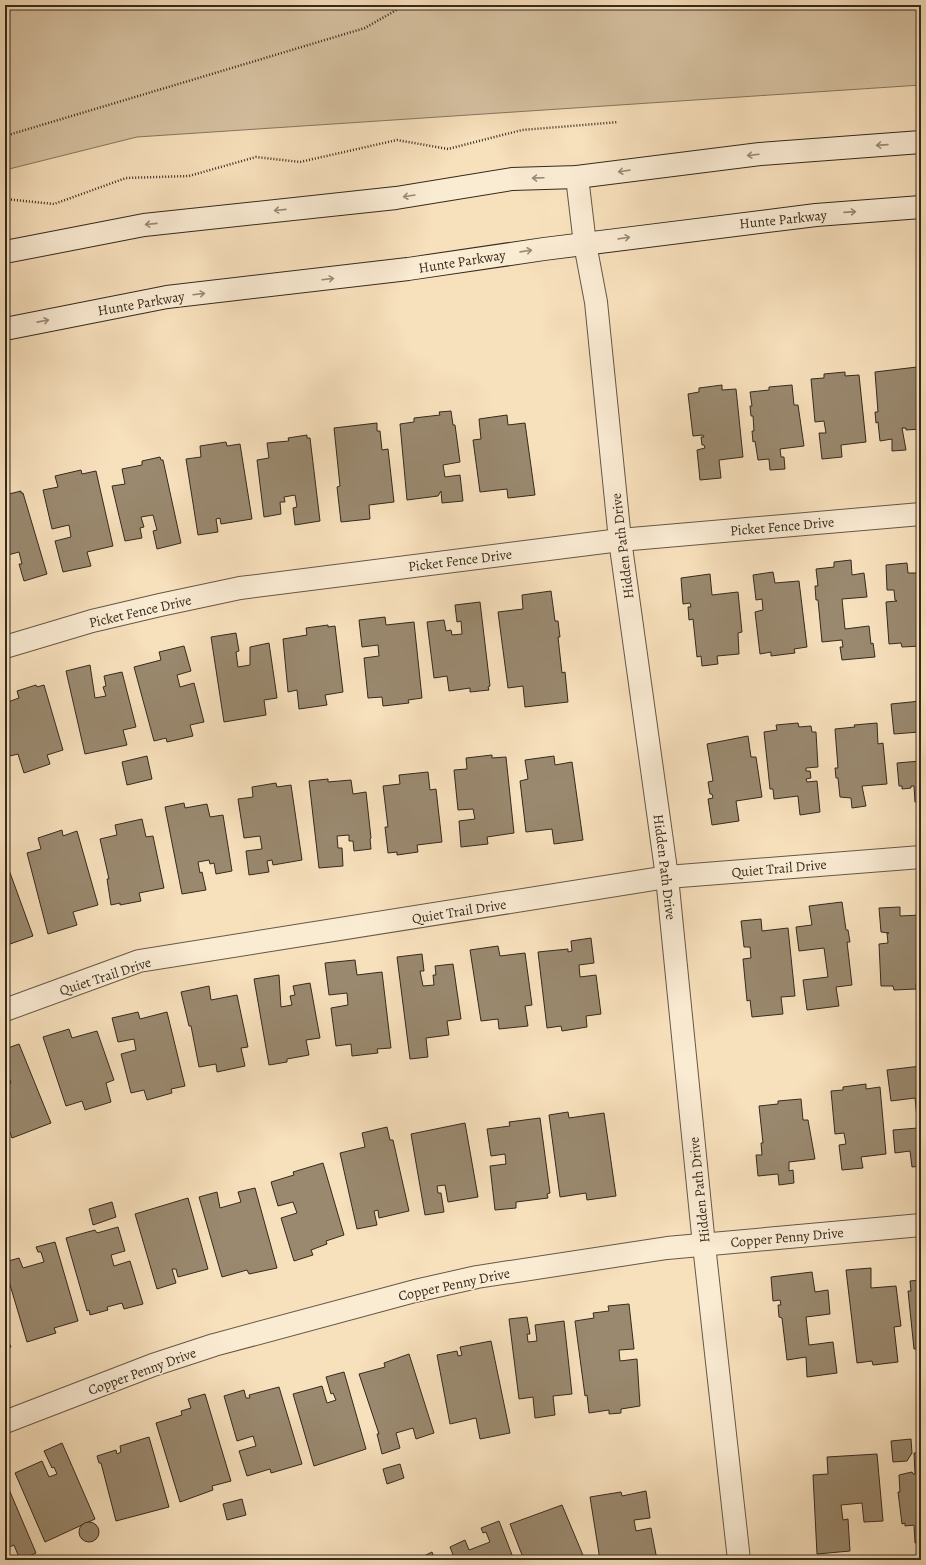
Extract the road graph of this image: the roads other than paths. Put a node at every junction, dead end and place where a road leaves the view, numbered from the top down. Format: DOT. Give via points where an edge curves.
graph roads {
  1 [pos="921,142"];
  2 [pos="577,177"];
  3 [pos="921,207"];
  4 [pos="585,244"];
  5 [pos="5,252"];
  6 [pos="5,329"];
  7 [pos="921,514"];
  8 [pos="620,540"];
  9 [pos="5,647"];
  10 [pos="921,857"];
  11 [pos="667,877"];
  12 [pos="5,1010"];
  13 [pos="921,1225"];
  14 [pos="704,1245"];
  15 [pos="5,1422"];
  16 [pos="739,1560"];
  1 -- 2 [label="street, one-way" via="760,154"];
  2 -- 4 [label="street, Hidden Path Drive"];
  2 -- 5 [label="street, one-way" via="512,179 396,198 144,225"];
  4 -- 3 [label="street, Hunte Parkway, one-way" via="816,215"];
  6 -- 4 [label="street, Hunte Parkway, one-way" via="166,297 408,269"];
  4 -- 8 [label="street, Hidden Path Drive" via="594,288"];
  7 -- 8 [label="street, Picket Fence Drive"];
  8 -- 9 [label="street, Picket Fence Drive" via="240,588 92,621"];
  8 -- 11 [label="street, Hidden Path Drive"];
  10 -- 11 [label="street, Quiet Trail Drive"];
  11 -- 12 [label="street, Quiet Trail Drive" via="139,961"];
  11 -- 14 [label="street, Hidden Path Drive"];
  13 -- 14 [label="street, Copper Penny Drive"];
  14 -- 15 [label="street, Copper Penny Drive" via="542,1266 477,1277 408,1293 214,1345"];
  14 -- 16 [label="street, Hidden Path Drive"];
}
